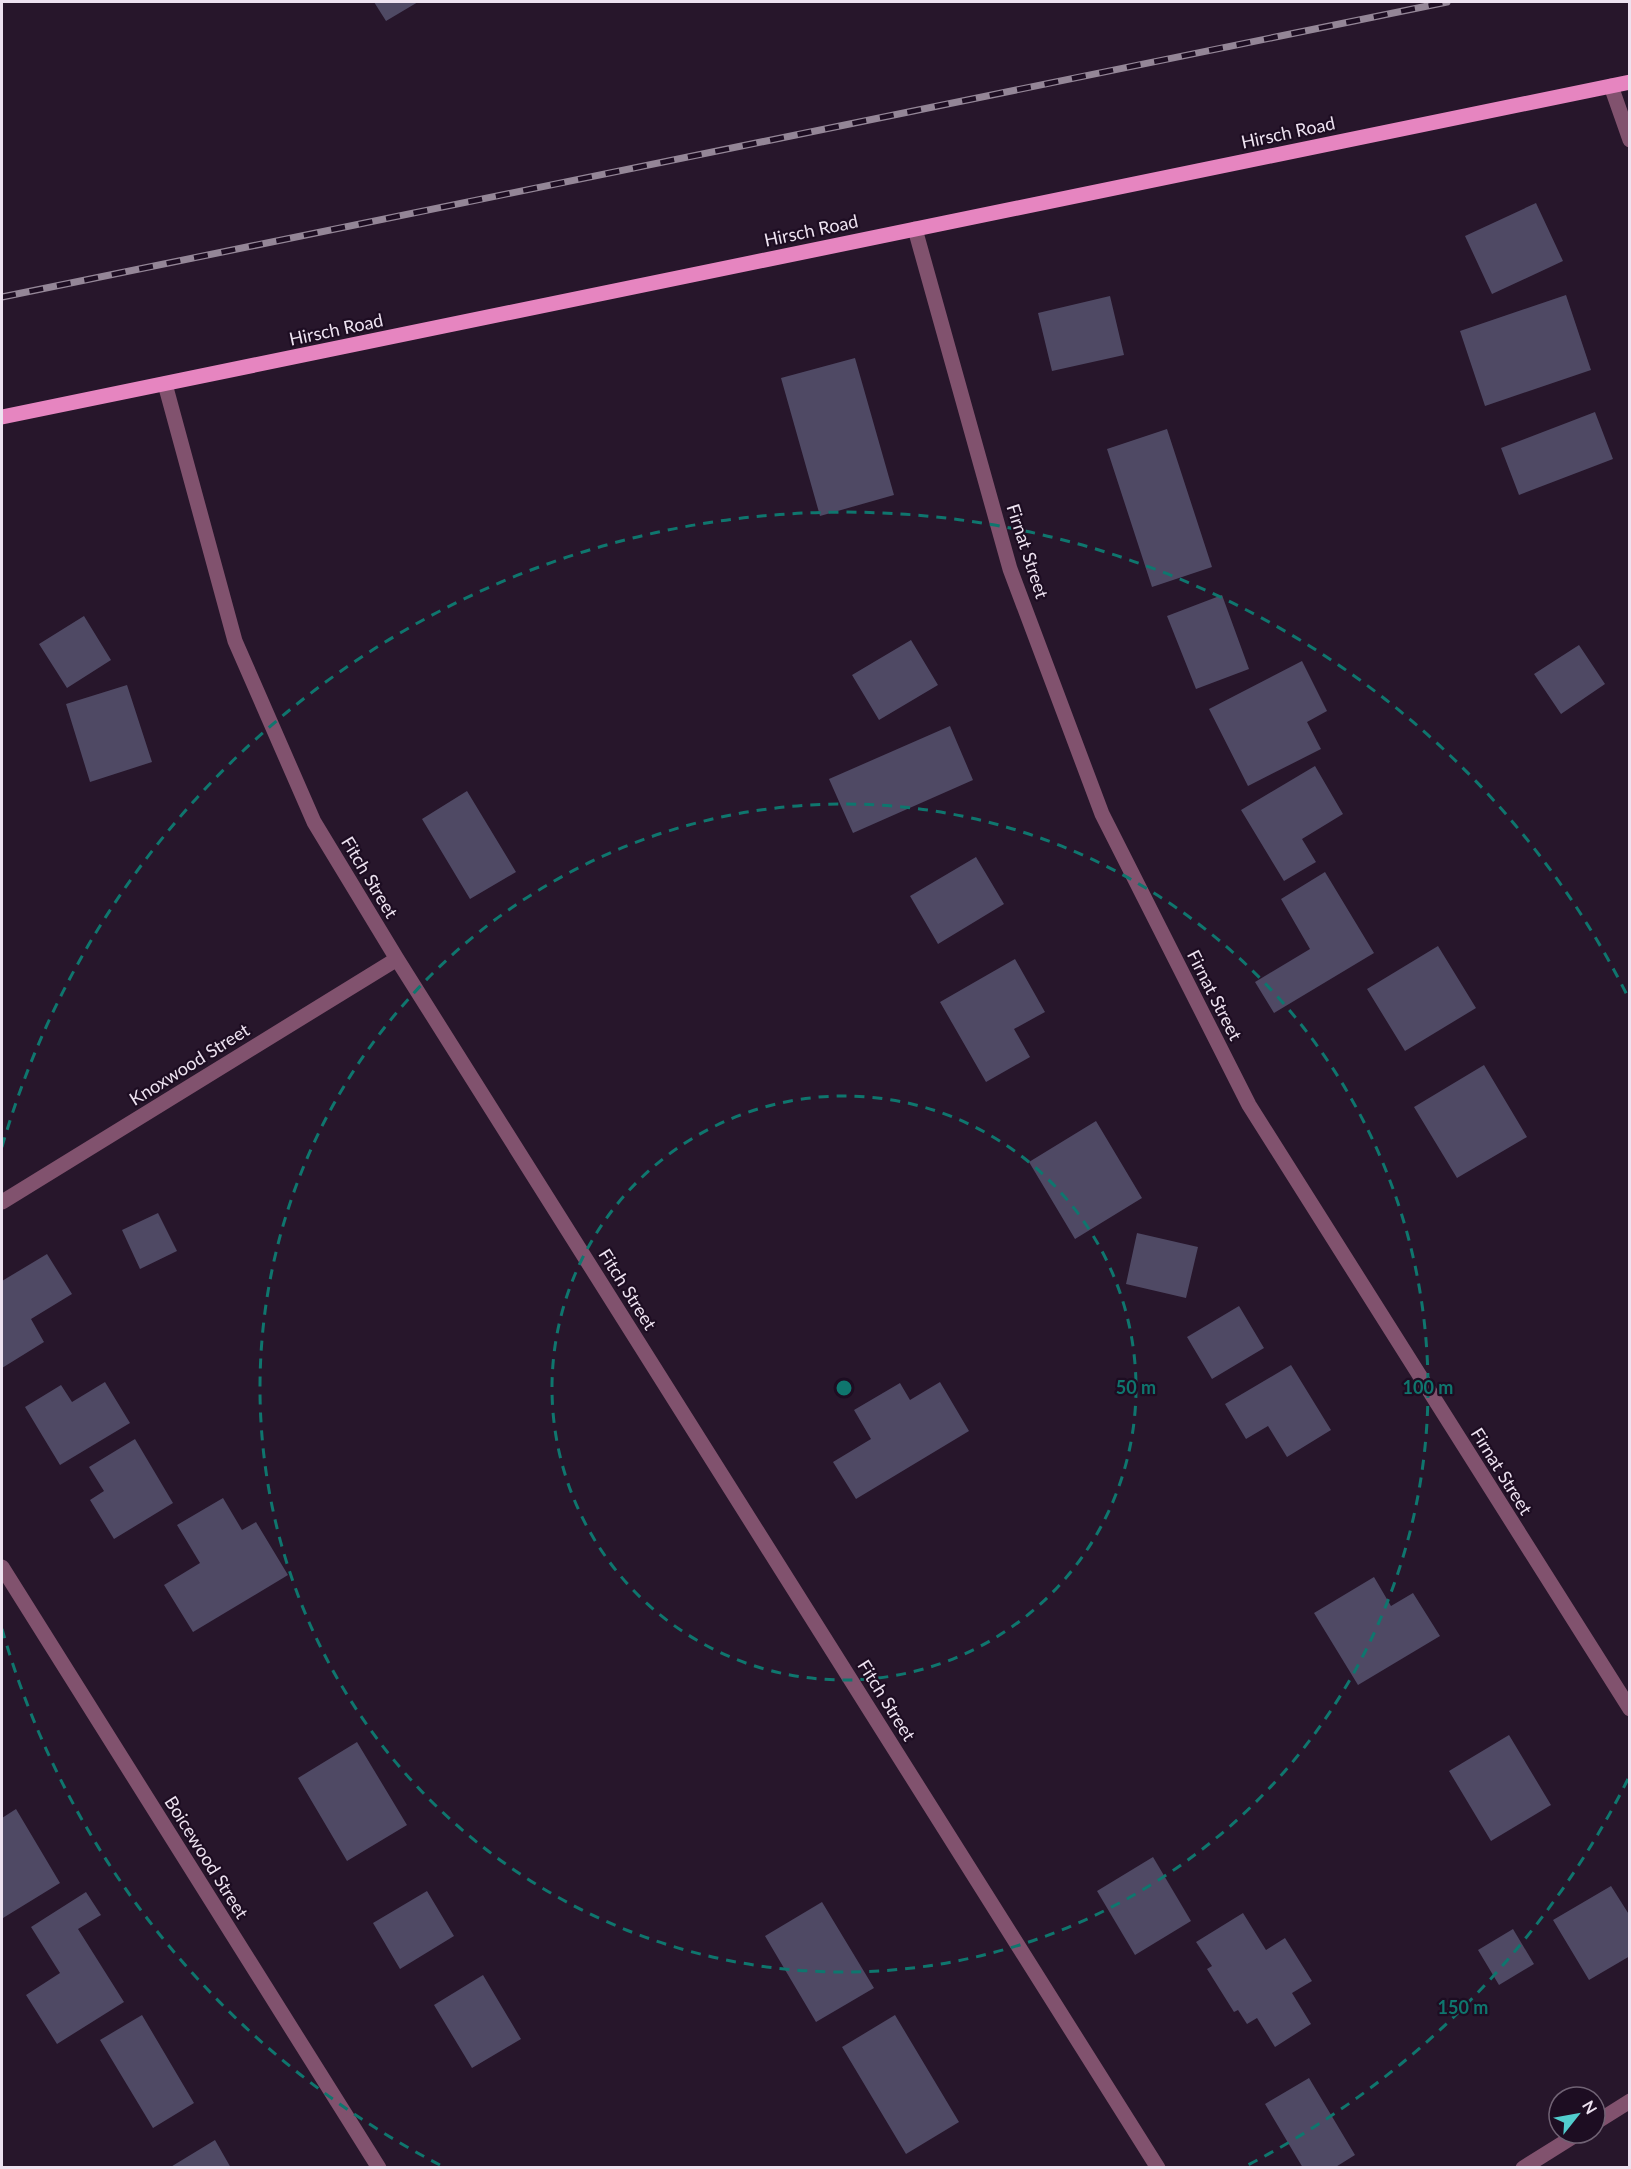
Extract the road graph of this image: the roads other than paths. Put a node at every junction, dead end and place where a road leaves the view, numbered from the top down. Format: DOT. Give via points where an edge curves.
graph roads {
  1 [pos="1629,82"];
  2 [pos="1611,86"];
  3 [pos="1629,140"];
  4 [pos="915,229"];
  5 [pos="165,384"];
  6 [pos="2,417"];
  7 [pos="397,959"];
  8 [pos="2,1202"];
  9 [pos="2,1567"];
  10 [pos="1629,1709"];
  11 [pos="1629,2102"];
  12 [pos="1607,2116"];
  13 [pos="1560,2145"];
  14 [pos="379,2168"];
  15 [pos="1158,2168"];
  16 [pos="1523,2168"];
  1 -- 2 [label="main road, Hirsch Road"];
  2 -- 3 [label="street"];
  2 -- 4 [label="main road, Hirsch Road"];
  4 -- 5 [label="main road, Hirsch Road"];
  4 -- 10 [label="street, Firnat Street" via="1010,569 1102,814 1249,1105"];
  5 -- 6 [label="main road, Hirsch Road"];
  5 -- 7 [label="street, Fitch Street" via="235,641 314,822"];
  7 -- 8 [label="street, Knoxwood Street"];
  7 -- 15 [label="street, Fitch Street"];
  9 -- 14 [label="street, Boicewood Street"];
  11 -- 12 [label="street"];
  13 -- 16 [label="street"];
}
